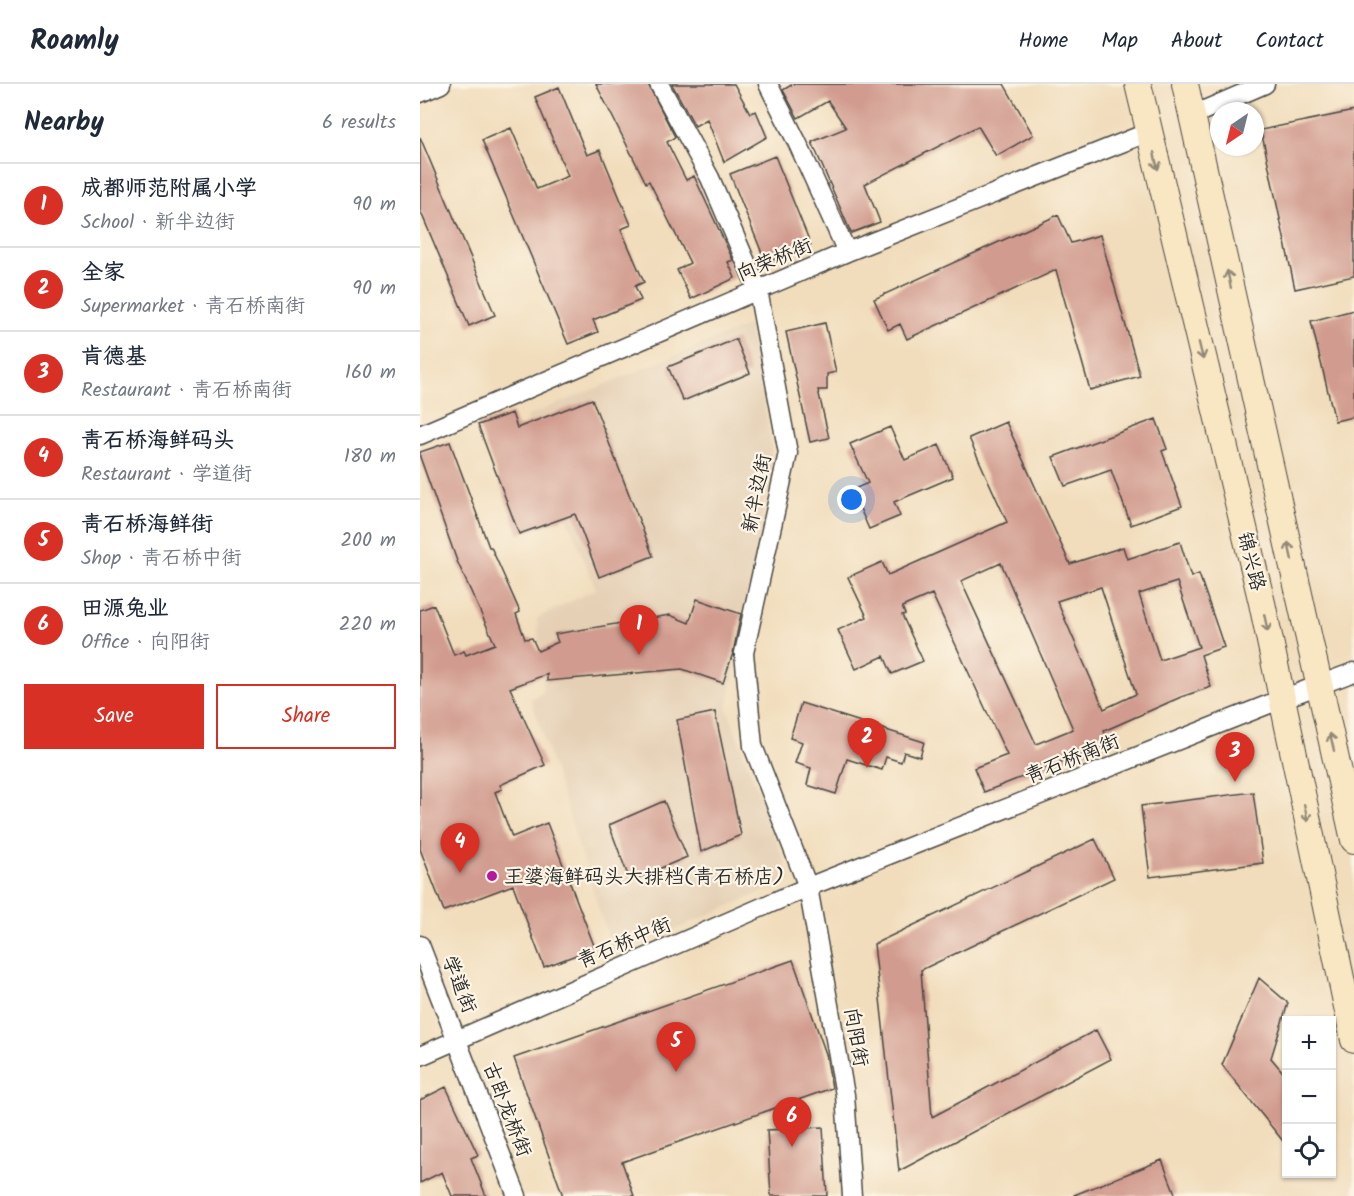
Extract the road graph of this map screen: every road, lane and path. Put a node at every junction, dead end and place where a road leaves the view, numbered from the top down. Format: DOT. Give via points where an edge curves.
graph roads {
  1 [pos="441,84"];
  2 [pos="659,84"];
  3 [pos="768,84"];
  4 [pos="1138,84"];
  5 [pos="1185,84"];
  6 [pos="1265,84"];
  7 [pos="420,93"];
  8 [pos="1193,115"];
  9 [pos="1149,132"];
  10 [pos="847,252"];
  11 [pos="758,290"];
  12 [pos="420,435"];
  13 [pos="1354,672"];
  14 [pos="1319,685"];
  15 [pos="1282,699"];
  16 [pos="1354,840"];
  17 [pos="808,887"];
  18 [pos="420,945"];
  19 [pos="458,1039"];
  20 [pos="1354,1040"];
  21 [pos="420,1056"];
  22 [pos="517,1196"];
  23 [pos="852,1196"];
  1 -- 7 [label="street"];
  2 -- 11 [label="street, 新半边街" via="710,178"];
  3 -- 10 [label="street"];
  4 -- 9 [label="main road, 锦兴路"];
  5 -- 8 [label="main road, 锦兴路"];
  6 -- 8 [label="street"];
  14 -- 8 [label="main road, 锦兴路, one-way"];
  9 -- 10 [label="street, 向荣桥街"];
  9 -- 15 [label="main road, 锦兴路, one-way"];
  10 -- 11 [label="street, 向荣桥街"];
  11 -- 12 [label="street, 向荣桥街"];
  11 -- 17 [label="street, 新半边街" via="788,453 744,653 753,746"];
  13 -- 14 [label="street, 青石桥南街"];
  14 -- 15 [label="street, 青石桥南街"];
  16 -- 14 [label="main road, 锦兴路, one-way"];
  15 -- 17 [label="street, 青石桥南街"];
  15 -- 20 [label="main road, 锦兴路, one-way"];
  17 -- 19 [label="street, 青石桥中街"];
  17 -- 23 [label="street, 向阳街" via="845,1095"];
  18 -- 19 [label="street, 学道街"];
  19 -- 21 [label="street, 青石桥中街"];
  19 -- 22 [label="street, 古卧龙桥街"];
}
